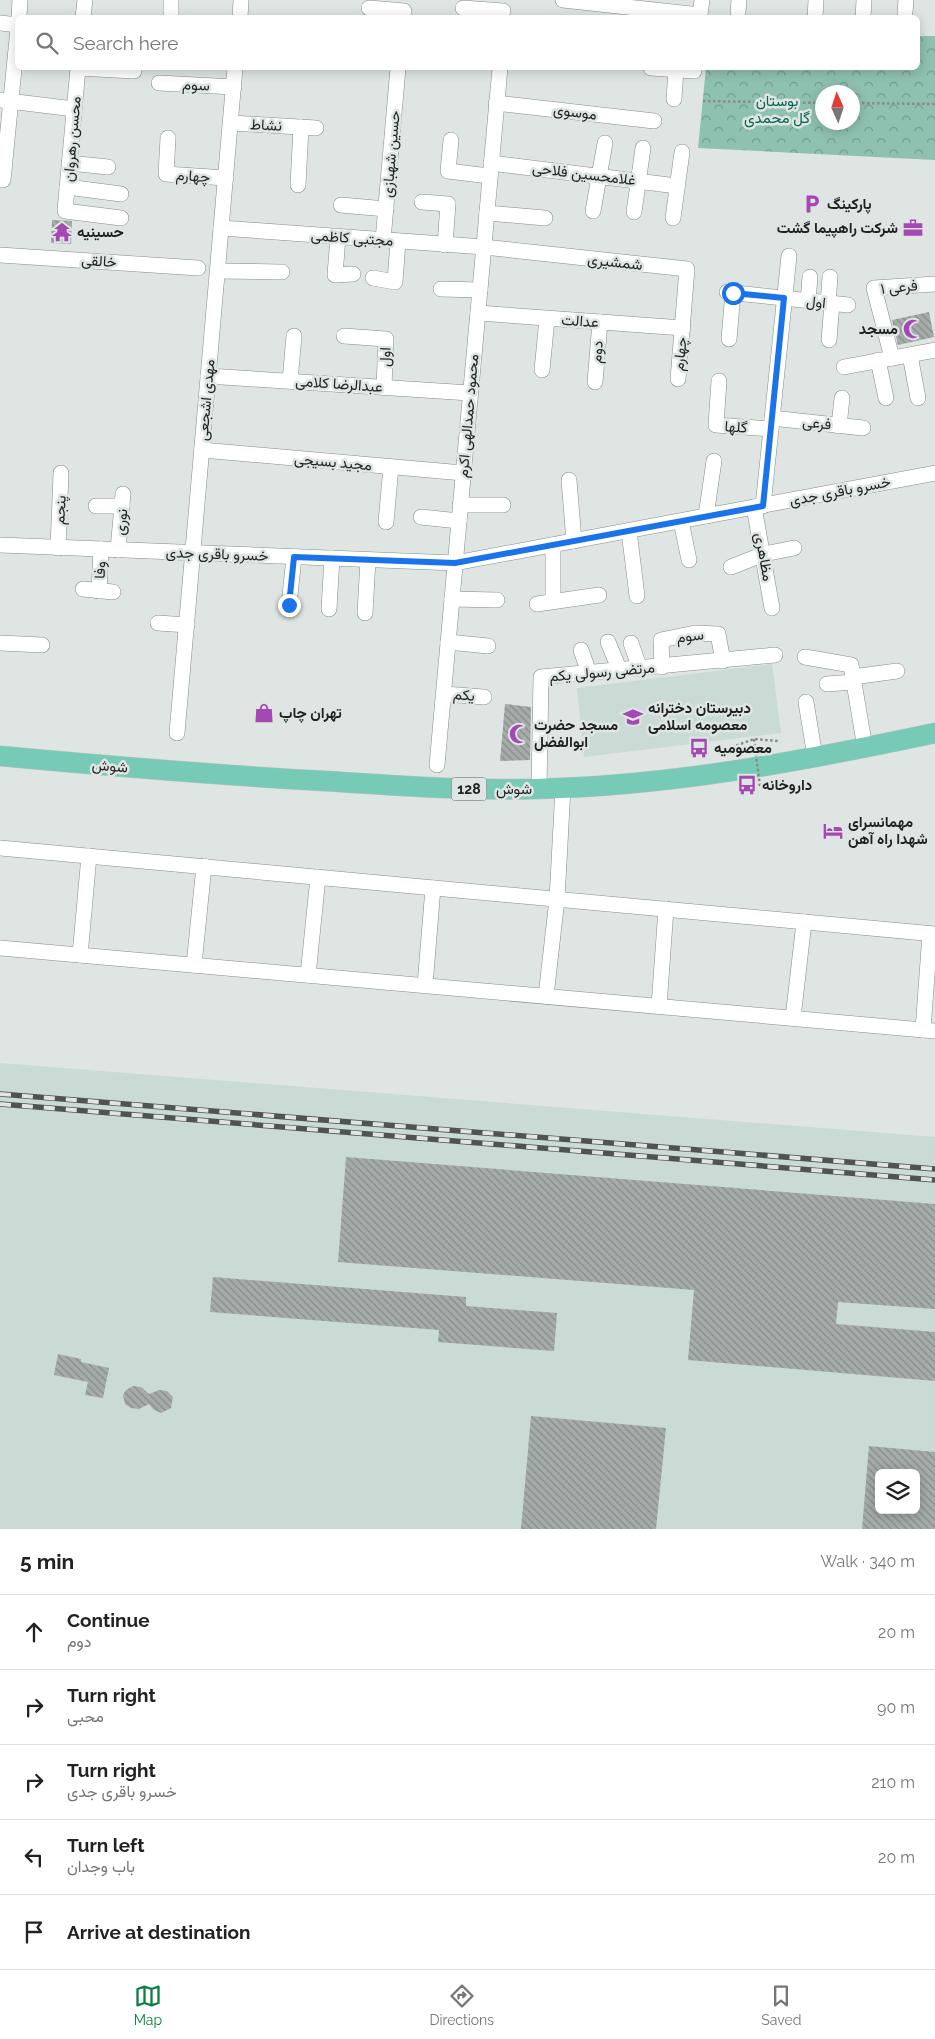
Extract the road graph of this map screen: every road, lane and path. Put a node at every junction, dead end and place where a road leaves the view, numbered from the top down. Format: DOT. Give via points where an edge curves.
graph roads {
  1 [pos="20,0"];
  2 [pos="85,0"];
  3 [pos="241,0"];
  4 [pos="563,0"];
  5 [pos="702,0"];
  6 [pos="816,0"];
  7 [pos="864,0"];
  8 [pos="369,8"];
  9 [pos="462,8"];
  10 [pos="504,9"];
  11 [pos="404,10"];
  12 [pos="19,15"];
  13 [pos="83,15"];
  14 [pos="240,15"];
  15 [pos="815,15"];
  16 [pos="863,15"];
  17 [pos="0,23"];
  18 [pos="15,25"];
  19 [pos="15,46"];
  20 [pos="78,70"];
  21 [pos="115,70"];
  22 [pos="235,70"];
  23 [pos="398,70"];
  24 [pos="500,70"];
  25 [pos="673,70"];
  26 [pos="680,70"];
  27 [pos="134,71"];
  28 [pos="694,72"];
  29 [pos="159,83"];
  30 [pos="234,87"];
  31 [pos="674,98"];
  32 [pos="5,101"];
  33 [pos="702,101"];
  34 [pos="496,103"];
  35 [pos="815,103"];
  36 [pos="860,103"];
  37 [pos="935,104"];
  38 [pos="74,109"];
  39 [pos="654,121"];
  40 [pos="231,122"];
  41 [pos="168,138"];
  42 [pos="451,140"];
  43 [pos="605,143"];
  44 [pos="643,148"];
  45 [pos="682,152"];
  46 [pos="70,163"];
  47 [pos="108,167"];
  48 [pos="490,169"];
  49 [pos="600,176"];
  50 [pos="226,178"];
  51 [pos="2,180"];
  52 [pos="639,181"];
  53 [pos="298,185"];
  54 [pos="677,186"];
  55 [pos="67,187"];
  56 [pos="121,194"];
  57 [pos="422,202"];
  58 [pos="342,205"];
  59 [pos="386,208"];
  60 [pos="592,212"];
  61 [pos="634,212"];
  62 [pos="486,213"];
  63 [pos="121,218"];
  64 [pos="545,218"];
  65 [pos="672,218"];
  66 [pos="221,228"];
  67 [pos="338,237"];
  68 [pos="390,241"];
  69 [pos="445,245"];
  70 [pos="484,247"];
  71 [pos="0,255"];
  72 [pos="789,256"];
  73 [pos="198,268"];
  74 [pos="218,271"];
  75 [pos="282,272"];
  76 [pos="353,274"];
  77 [pos="830,277"];
  78 [pos="373,278"];
  79 [pos="810,278"];
  80 [pos="935,284"];
  81 [pos="441,289"];
  82 [pos="480,290"];
  83 [pos="784,298"];
  84 [pos="808,301"];
  85 [pos="830,303"];
  86 [pos="848,305"];
  87 [pos="478,313"];
  88 [pos="547,319"];
  89 [pos="600,322"];
  90 [pos="683,328"];
  91 [pos="294,336"];
  92 [pos="344,336"];
  93 [pos="729,340"];
  94 [pos="829,340"];
  95 [pos="935,350"];
  96 [pos="910,355"];
  97 [pos="885,359"];
  98 [pos="844,367"];
  99 [pos="542,370"];
  100 [pos="208,376"];
  101 [pos="678,379"];
  102 [pos="290,381"];
  103 [pos="719,381"];
  104 [pos="595,382"];
  105 [pos="384,387"];
  106 [pos="470,393"];
  107 [pos="842,398"];
  108 [pos="886,398"];
  109 [pos="918,398"];
  110 [pos="771,424"];
  111 [pos="839,426"];
  112 [pos="863,428"];
  113 [pos="202,450"];
  114 [pos="714,461"];
  115 [pos="391,467"];
  116 [pos="62,473"];
  117 [pos="463,473"];
  118 [pos="935,474"];
  119 [pos="568,480"];
  120 [pos="460,505"];
  121 [pos="503,505"];
  122 [pos="96,506"];
  123 [pos="759,506"];
  124 [pos="706,516"];
  125 [pos="421,517"];
  126 [pos="459,521"];
  127 [pos="681,521"];
  128 [pos="386,522"];
  129 [pos="628,531"];
  130 [pos="574,541"];
  131 [pos="553,545"];
  132 [pos="0,546"];
  133 [pos="58,548"];
  134 [pos="794,548"];
  135 [pos="100,549"];
  136 [pos="118,550"];
  137 [pos="193,553"];
  138 [pos="764,554"];
  139 [pos="294,557"];
  140 [pos="332,558"];
  141 [pos="368,560"];
  142 [pos="689,560"];
  143 [pos="455,563"];
  144 [pos="730,567"];
  145 [pos="83,589"];
  146 [pos="599,595"];
  147 [pos="637,596"];
  148 [pos="452,599"];
  149 [pos="497,600"];
  150 [pos="553,601"];
  151 [pos="537,604"];
  152 [pos="289,605"];
  153 [pos="772,608"];
  154 [pos="329,609"];
  155 [pos="365,613"];
  156 [pos="158,623"];
  157 [pos="187,625"];
  158 [pos="448,642"];
  159 [pos="608,642"];
  160 [pos="631,642"];
  161 [pos="0,643"];
  162 [pos="42,645"];
  163 [pos="488,646"];
  164 [pos="581,650"];
  165 [pos="775,655"];
  166 [pos="805,657"];
  167 [pos="723,660"];
  168 [pos="662,667"];
  169 [pos="640,669"];
  170 [pos="620,671"];
  171 [pos="897,671"];
  172 [pos="589,673"];
  173 [pos="853,675"];
  174 [pos="827,684"];
  175 [pos="444,694"];
  176 [pos="484,697"];
  177 [pos="806,702"];
  178 [pos="177,733"];
  179 [pos="935,733"];
  180 [pos="754,739"];
  181 [pos="778,741"];
  182 [pos="865,748"];
  183 [pos="727,749"];
  184 [pos="0,756"];
  185 [pos="815,758"];
  186 [pos="437,766"];
  187 [pos="760,787"];
  188 [pos="563,788"];
  189 [pos="539,789"];
  190 [pos="0,848"];
  191 [pos="89,856"];
  192 [pos="204,866"];
  193 [pos="318,877"];
  194 [pos="433,888"];
  195 [pos="557,899"];
  196 [pos="666,909"];
  197 [pos="804,922"];
  198 [pos="933,934"];
  199 [pos="0,948"];
  200 [pos="80,955"];
  201 [pos="194,965"];
  202 [pos="308,975"];
  203 [pos="425,985"];
  204 [pos="546,996"];
  205 [pos="659,1006"];
  206 [pos="793,1018"];
  207 [pos="929,1031"];
  1 -- 12 [label="street"];
  2 -- 13 [label="street"];
  3 -- 14 [label="street"];
  4 -- 5 [label="street" via="700,15"];
  6 -- 15 [label="street"];
  7 -- 16 [label="street"];
  8 -- 11 [label="street"];
  9 -- 10 [label="street"];
  17 -- 18 [label="street"];
  19 -- 32 [label="street"];
  20 -- 38 [label="street, محسن رهروان"];
  21 -- 27 [label="street"];
  22 -- 30 [label="street, مهدی اشجعی"];
  23 -- 59 [label="street, حسین شهبازی"];
  24 -- 34 [label="street, محمود حمدالهی اکرم"];
  25 -- 31 [label="street"];
  26 -- 28 [label="street"];
  29 -- 30 [label="street, سوم"];
  30 -- 40 [label="street, مهدی اشجعی"];
  32 -- 38 [label="street"];
  32 -- 51 [label="street"];
  33 -- 35 [label="path"];
  34 -- 39 [label="street, موسوی"];
  34 -- 48 [label="street, محمود حمدالهی اکرم"];
  36 -- 37 [label="path"];
  38 -- 46 [label="street, محسن رهروان"];
  40 -- 50 [label="street, مهدی اشجعی"];
  40 -- 53 [label="street, نشاط" via="308,127"];
  41 -- 50 [label="street, چهارم" via="166,174"];
  42 -- 48 [label="street, غلامحسین فلاحی" via="448,171"];
  43 -- 49 [label="street"];
  44 -- 52 [label="street"];
  45 -- 54 [label="street"];
  46 -- 47 [label="street"];
  46 -- 55 [label="street, محسن رهروان"];
  48 -- 49 [label="street, غلامحسین فلاحی"];
  48 -- 62 [label="street, محمود حمدالهی اکرم"];
  49 -- 52 [label="street, غلامحسین فلاحی"];
  49 -- 60 [label="street"];
  50 -- 66 [label="street, مهدی اشجعی"];
  52 -- 54 [label="street, غلامحسین فلاحی"];
  52 -- 61 [label="street"];
  54 -- 65 [label="street"];
  55 -- 56 [label="street"];
  55 -- 63 [label="street, محسن رهروان" via="65,211"];
  57 -- 69 [label="street" via="448,204"];
  58 -- 59 [label="street"];
  59 -- 68 [label="street, حسین شهبازی"];
  62 -- 64 [label="street"];
  62 -- 70 [label="street, محمود حمدالهی اکرم"];
  66 -- 67 [label="street, مجتبی کاظمی"];
  66 -- 74 [label="street, مهدی اشجعی"];
  67 -- 68 [label="street, مجتبی کاظمی"];
  67 -- 76 [label="street" via="335,275"];
  68 -- 69 [label="street, مجتبی کاظمی"];
  68 -- 78 [label="street" via="395,282"];
  69 -- 70 [label="street, مجتبی کاظمی"];
  70 -- 82 [label="street, محمود حمدالهی اکرم"];
  70 -- 90 [label="street, شمشیری" via="687,269"];
  71 -- 73 [label="street, خالقی"];
  72 -- 83 [label="street"];
  74 -- 75 [label="street"];
  74 -- 100 [label="street, مهدی اشجعی"];
  77 -- 85 [label="street"];
  79 -- 84 [label="street"];
  80 -- 97 [label="street, فرعی ۱" via="874,288"];
  81 -- 82 [label="street"];
  82 -- 87 [label="street, محمود حمدالهی اکرم"];
  83 -- 84 [label="street, اول"];
  83 -- 93 [label="street" via="730,292"];
  83 -- 110 [label="street, مظاهری"];
  84 -- 85 [label="street, اول"];
  85 -- 86 [label="street, اول"];
  85 -- 94 [label="street"];
  87 -- 88 [label="street, عدالت"];
  87 -- 106 [label="street, محمود حمدالهی اکرم"];
  88 -- 89 [label="street, عدالت"];
  88 -- 99 [label="street"];
  89 -- 90 [label="street, عدالت"];
  89 -- 104 [label="street, دوم"];
  90 -- 101 [label="street, چهارم"];
  91 -- 102 [label="street"];
  92 -- 105 [label="street, اول" via="386,339"];
  95 -- 96 [label="street"];
  96 -- 97 [label="street"];
  96 -- 109 [label="street"];
  97 -- 98 [label="street"];
  97 -- 108 [label="street"];
  100 -- 102 [label="street, عبدالرضا کلامی"];
  100 -- 113 [label="street, مهدی اشجعی"];
  102 -- 105 [label="street, عبدالرضا کلامی"];
  103 -- 110 [label="street, گلها" via="716,425"];
  105 -- 106 [label="street, عبدالرضا کلامی"];
  106 -- 117 [label="street, محمود حمدالهی اکرم"];
  107 -- 111 [label="street"];
  110 -- 111 [label="street, فرعی"];
  110 -- 123 [label="street, مظاهری"];
  111 -- 112 [label="street, فرعی"];
  113 -- 115 [label="street, مجید بسیجی"];
  113 -- 137 [label="street, مهدی اشجعی"];
  114 -- 124 [label="street"];
  115 -- 117 [label="street, مجید بسیجی"];
  115 -- 128 [label="street"];
  116 -- 133 [label="street, پنجم"];
  117 -- 120 [label="street, محمود حمدالهی اکرم"];
  118 -- 123 [label="street, خسرو باقری جدی"];
  119 -- 130 [label="street"];
  120 -- 121 [label="street"];
  120 -- 126 [label="street, محمود حمدالهی اکرم"];
  122 -- 136 [label="street, نوری" via="123,500"];
  123 -- 124 [label="street, خسرو باقری جدی"];
  123 -- 138 [label="street, مظاهری"];
  124 -- 127 [label="street, خسرو باقری جدی"];
  125 -- 126 [label="street"];
  126 -- 143 [label="street, محمود حمدالهی اکرم"];
  127 -- 129 [label="street, خسرو باقری جدی"];
  127 -- 142 [label="street"];
  129 -- 130 [label="street, خسرو باقری جدی"];
  129 -- 147 [label="street"];
  130 -- 131 [label="street, خسرو باقری جدی"];
  131 -- 143 [label="street, خسرو باقری جدی"];
  131 -- 150 [label="street"];
  132 -- 133 [label="street, خسرو باقری جدی"];
  133 -- 135 [label="street, خسرو باقری جدی"];
  134 -- 138 [label="street"];
  135 -- 136 [label="street, خسرو باقری جدی"];
  135 -- 145 [label="street, وفا" via="106,592"];
  136 -- 137 [label="street, خسرو باقری جدی"];
  137 -- 139 [label="street, خسرو باقری جدی"];
  137 -- 157 [label="street, مهدی اشجعی"];
  138 -- 144 [label="street"];
  138 -- 153 [label="street, مظاهری"];
  139 -- 140 [label="street, خسرو باقری جدی"];
  139 -- 152 [label="street"];
  140 -- 141 [label="street, خسرو باقری جدی"];
  140 -- 154 [label="street"];
  141 -- 143 [label="street, خسرو باقری جدی"];
  141 -- 155 [label="street"];
  143 -- 148 [label="street, محمود حمدالهی اکرم"];
  146 -- 150 [label="street"];
  148 -- 149 [label="street"];
  148 -- 158 [label="street, محمود حمدالهی اکرم"];
  150 -- 151 [label="street"];
  156 -- 157 [label="street"];
  157 -- 178 [label="street, مهدی اشجعی"];
  158 -- 163 [label="street"];
  158 -- 175 [label="street, محمود حمدالهی اکرم"];
  159 -- 170 [label="street"];
  160 -- 169 [label="street"];
  161 -- 162 [label="street"];
  164 -- 172 [label="street"];
  165 -- 167 [label="street, مرتضی رسولی یکم"];
  166 -- 173 [label="street"];
  167 -- 168 [label="street, مرتضی رسولی یکم"];
  167 -- 168 [label="street, سوم" via="718,634 695,633 660,640"];
  168 -- 169 [label="street, مرتضی رسولی یکم"];
  169 -- 170 [label="street, مرتضی رسولی یکم"];
  170 -- 172 [label="street, مرتضی رسولی یکم"];
  171 -- 173 [label="street"];
  172 -- 189 [label="street, مرتضی رسولی یکم" via="541,677"];
  173 -- 174 [label="street"];
  173 -- 182 [label="street"];
  175 -- 176 [label="street, یکم"];
  175 -- 186 [label="street, محمود حمدالهی اکرم"];
  177 -- 185 [label="street"];
  179 -- 182 [label="main road, شوش / 128"];
  180 -- 181 [label="path"];
  180 -- 183 [label="path"];
  180 -- 187 [label="path, bridge"];
  182 -- 185 [label="main road, شوش / 128"];
  184 -- 189 [label="main road, شوش / 128" via="172,772 419,788"];
  185 -- 188 [label="main road, شوش / 128" via="685,777"];
  188 -- 189 [label="main road, شوش / 128"];
  188 -- 195 [label="street"];
  190 -- 191 [label="street"];
  191 -- 192 [label="street"];
  191 -- 200 [label="street"];
  192 -- 193 [label="street"];
  192 -- 201 [label="street"];
  193 -- 194 [label="street"];
  193 -- 202 [label="street"];
  194 -- 195 [label="street"];
  194 -- 203 [label="street"];
  195 -- 196 [label="street"];
  195 -- 204 [label="street"];
  196 -- 197 [label="street"];
  196 -- 205 [label="street"];
  197 -- 198 [label="street"];
  197 -- 206 [label="street"];
  198 -- 207 [label="street"];
  199 -- 200 [label="street"];
  200 -- 201 [label="street"];
  201 -- 202 [label="street"];
  202 -- 203 [label="street"];
  203 -- 204 [label="street"];
  204 -- 205 [label="street"];
  205 -- 206 [label="street"];
  206 -- 207 [label="street"];
}
